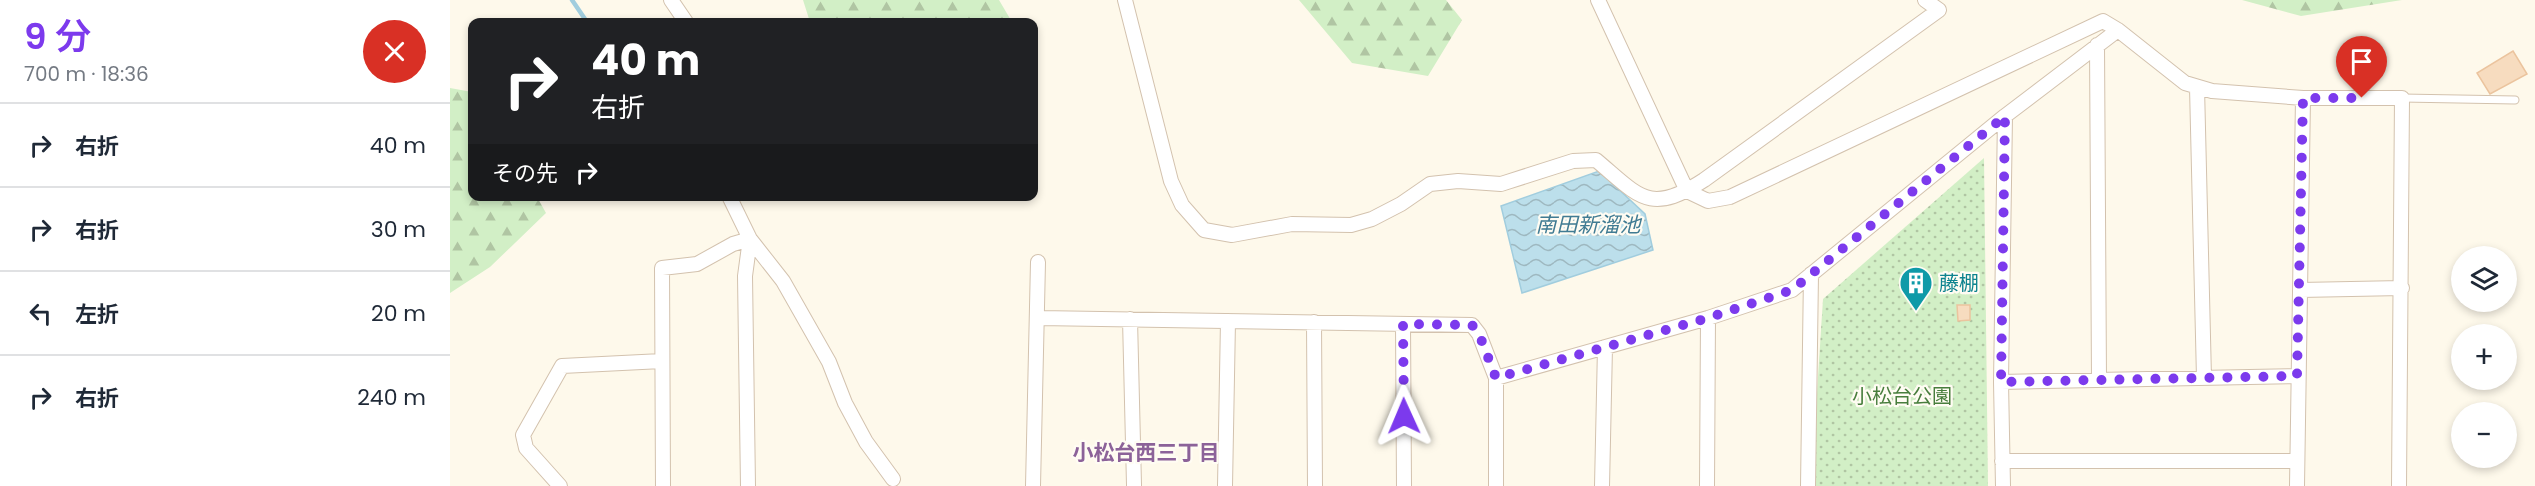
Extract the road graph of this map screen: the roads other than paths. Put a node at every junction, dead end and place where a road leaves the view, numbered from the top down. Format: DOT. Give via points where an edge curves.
graph roads {
  1 [pos="671,0"];
  2 [pos="1125,0"];
  3 [pos="1598,0"];
  4 [pos="1925,0"];
  5 [pos="683,18"];
  6 [pos="2118,30"];
  7 [pos="2097,45"];
  8 [pos="2197,87"];
  9 [pos="2303,98"];
  10 [pos="2402,98"];
  11 [pos="2515,100"];
  12 [pos="2005,116"];
  13 [pos="1688,190"];
  14 [pos="731,201"];
  15 [pos="750,239"];
  16 [pos="1038,262"];
  17 [pos="1811,274"];
  18 [pos="2402,288"];
  19 [pos="2300,290"];
  20 [pos="1039,318"];
  21 [pos="1708,318"];
  22 [pos="1130,319"];
  23 [pos="1228,321"];
  24 [pos="1314,322"];
  25 [pos="1403,324"];
  26 [pos="1605,347"];
  27 [pos="662,361"];
  28 [pos="2297,376"];
  29 [pos="1496,378"];
  30 [pos="2204,378"];
  31 [pos="2099,380"];
  32 [pos="2001,382"];
  33 [pos="2002,461"];
  34 [pos="2297,461"];
  35 [pos="893,479"];
  36 [pos="1134,485"];
  37 [pos="560,486"];
  38 [pos="663,486"];
  39 [pos="748,486"];
  40 [pos="1033,486"];
  41 [pos="1225,486"];
  42 [pos="1315,486"];
  43 [pos="1404,486"];
  44 [pos="1496,486"];
  45 [pos="1602,486"];
  46 [pos="1707,486"];
  47 [pos="1808,486"];
  48 [pos="2003,486"];
  49 [pos="2297,486"];
  50 [pos="2399,486"];
  1 -- 5 [label="street"];
  2 -- 13 [label="street" via="1171,181 1182,205 1204,230 1232,235 1292,224 1351,225 1401,204 1430,184 1501,184 1573,161 1596,160 1641,197 1660,201"];
  3 -- 13 [label="street"];
  4 -- 13 [label="street" via="1939,10"];
  6 -- 7 [label="street"];
  6 -- 8 [label="street" via="2185,83"];
  6 -- 13 [label="street" via="2103,21 1730,196 1708,201"];
  7 -- 12 [label="street"];
  7 -- 31 [label="street"];
  8 -- 9 [label="street"];
  8 -- 30 [label="street"];
  9 -- 10 [label="street"];
  9 -- 19 [label="street"];
  10 -- 11 [label="lane"];
  10 -- 18 [label="street"];
  12 -- 17 [label="street"];
  12 -- 32 [label="street"];
  14 -- 15 [label="street"];
  15 -- 27 [label="street" via="697,264 662,268"];
  15 -- 35 [label="street" via="783,281 829,362 866,442"];
  15 -- 39 [label="street" via="746,276"];
  16 -- 20 [label="street"];
  17 -- 21 [label="street" via="1792,290"];
  17 -- 47 [label="street"];
  18 -- 19 [label="street"];
  18 -- 50 [label="street"];
  19 -- 28 [label="street"];
  20 -- 22 [label="street"];
  20 -- 40 [label="street"];
  21 -- 26 [label="street"];
  21 -- 46 [label="street"];
  22 -- 23 [label="street"];
  22 -- 36 [label="street"];
  23 -- 24 [label="street"];
  23 -- 41 [label="street"];
  24 -- 25 [label="street"];
  24 -- 42 [label="street"];
  25 -- 29 [label="street" via="1472,325"];
  25 -- 43 [label="street"];
  26 -- 29 [label="street"];
  26 -- 45 [label="street"];
  27 -- 37 [label="street" via="562,366 523,435 526,448"];
  27 -- 38 [label="street"];
  28 -- 30 [label="street"];
  28 -- 34 [label="street"];
  29 -- 44 [label="street"];
  30 -- 31 [label="street"];
  31 -- 32 [label="street"];
  32 -- 33 [label="street"];
  33 -- 34 [label="street"];
  33 -- 48 [label="street"];
  34 -- 49 [label="street"];
}
